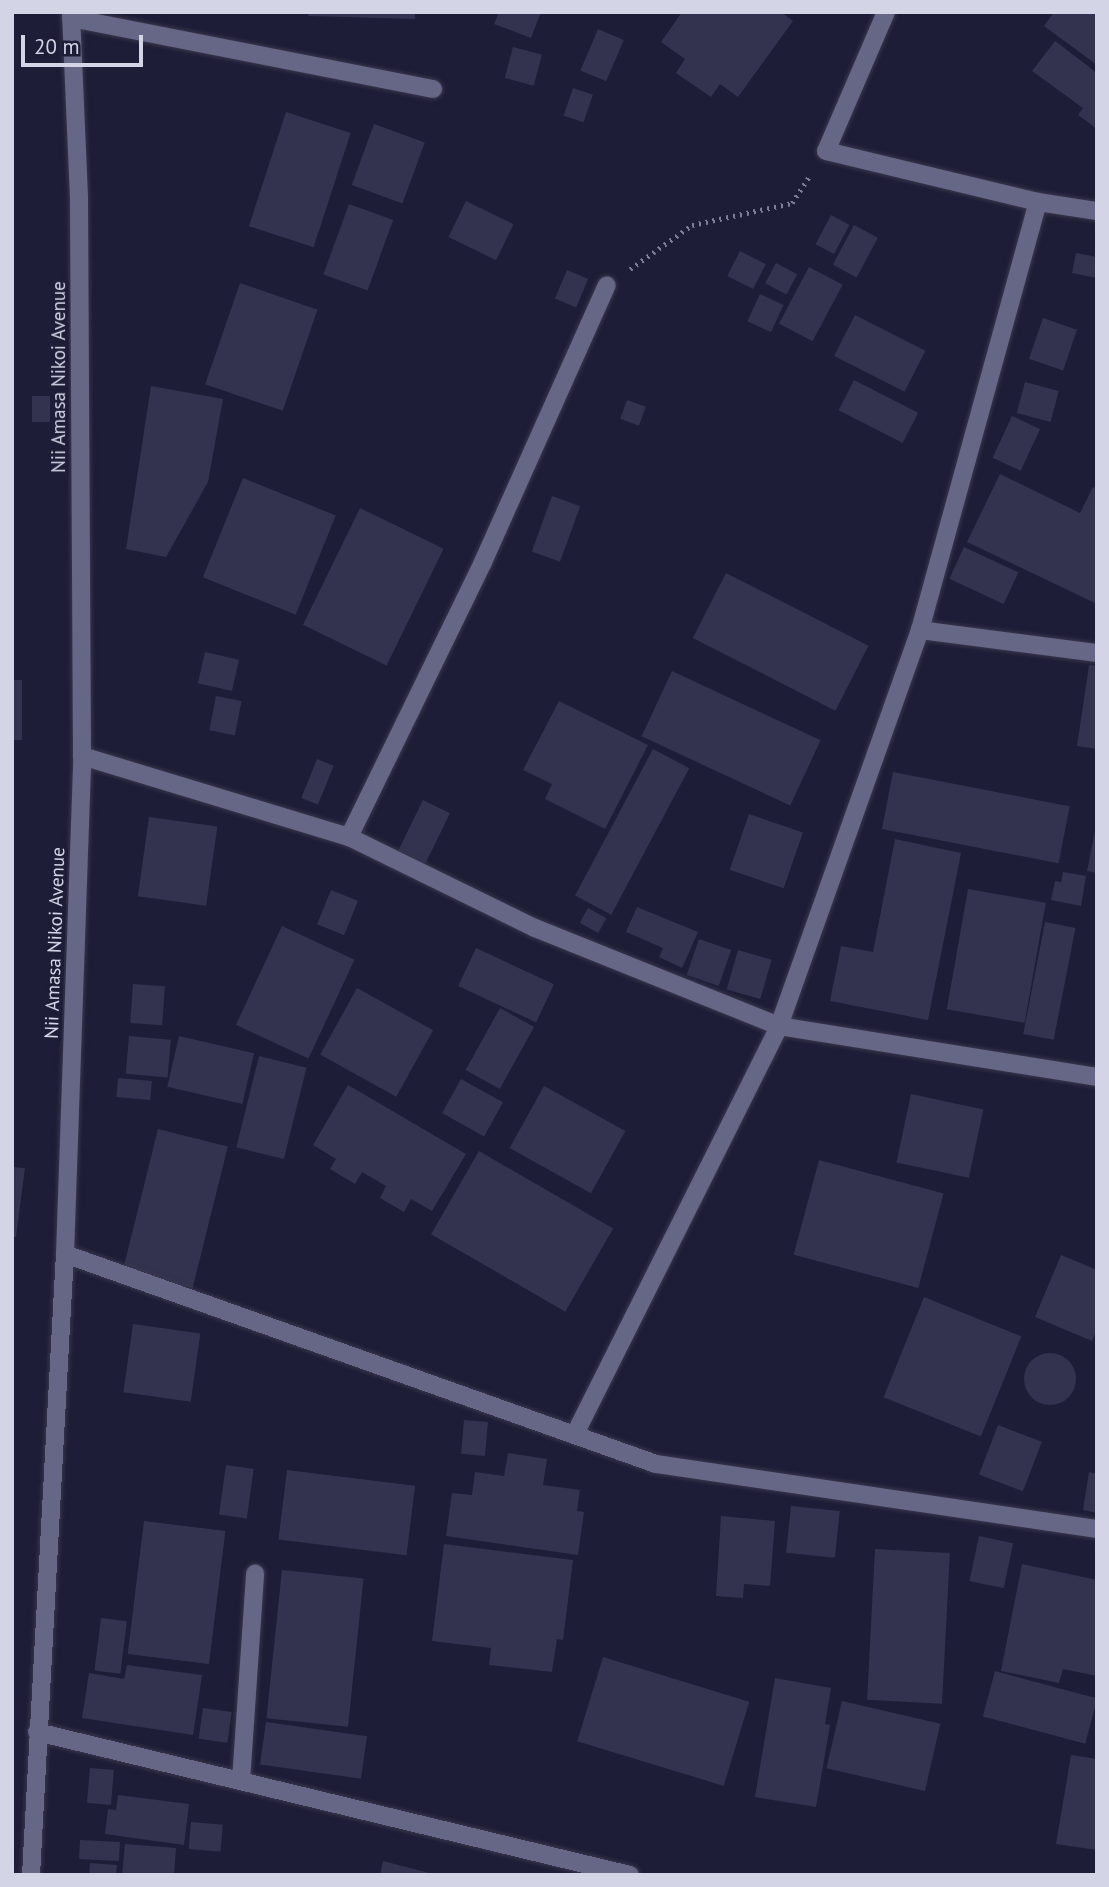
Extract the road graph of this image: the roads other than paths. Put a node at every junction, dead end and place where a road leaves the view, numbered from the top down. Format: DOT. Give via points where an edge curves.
graph roads {
  1 [pos="887,12"];
  2 [pos="71,15"];
  3 [pos="433,89"];
  4 [pos="1038,202"];
  5 [pos="1097,211"];
  6 [pos="607,285"];
  7 [pos="920,630"];
  8 [pos="1097,653"];
  9 [pos="82,756"];
  10 [pos="349,837"];
  11 [pos="779,1026"];
  12 [pos="1097,1077"];
  13 [pos="65,1254"];
  14 [pos="575,1434"];
  15 [pos="1097,1529"];
  16 [pos="255,1573"];
  17 [pos="37,1732"];
  18 [pos="241,1781"];
  19 [pos="31,1875"];
  20 [pos="630,1875"];
  1 -- 4 [label="street" via="826,150"];
  2 -- 3 [label="street"];
  2 -- 9 [label="street, Nii Amasa Nikoi Avenue" via="79,197"];
  4 -- 5 [label="street"];
  4 -- 7 [label="street"];
  6 -- 10 [label="street" via="484,562"];
  7 -- 8 [label="street"];
  7 -- 11 [label="street"];
  9 -- 10 [label="street"];
  9 -- 13 [label="street, Nii Amasa Nikoi Avenue"];
  10 -- 11 [label="street" via="536,928"];
  11 -- 12 [label="street"];
  11 -- 14 [label="street"];
  13 -- 14 [label="street"];
  13 -- 17 [label="street, Nii Amasa Nikoi Avenue"];
  14 -- 15 [label="street" via="656,1464"];
  16 -- 18 [label="street"];
  17 -- 18 [label="street"];
  17 -- 19 [label="street, Nii Amasa Nikoi Avenue"];
  18 -- 20 [label="street"];
}
